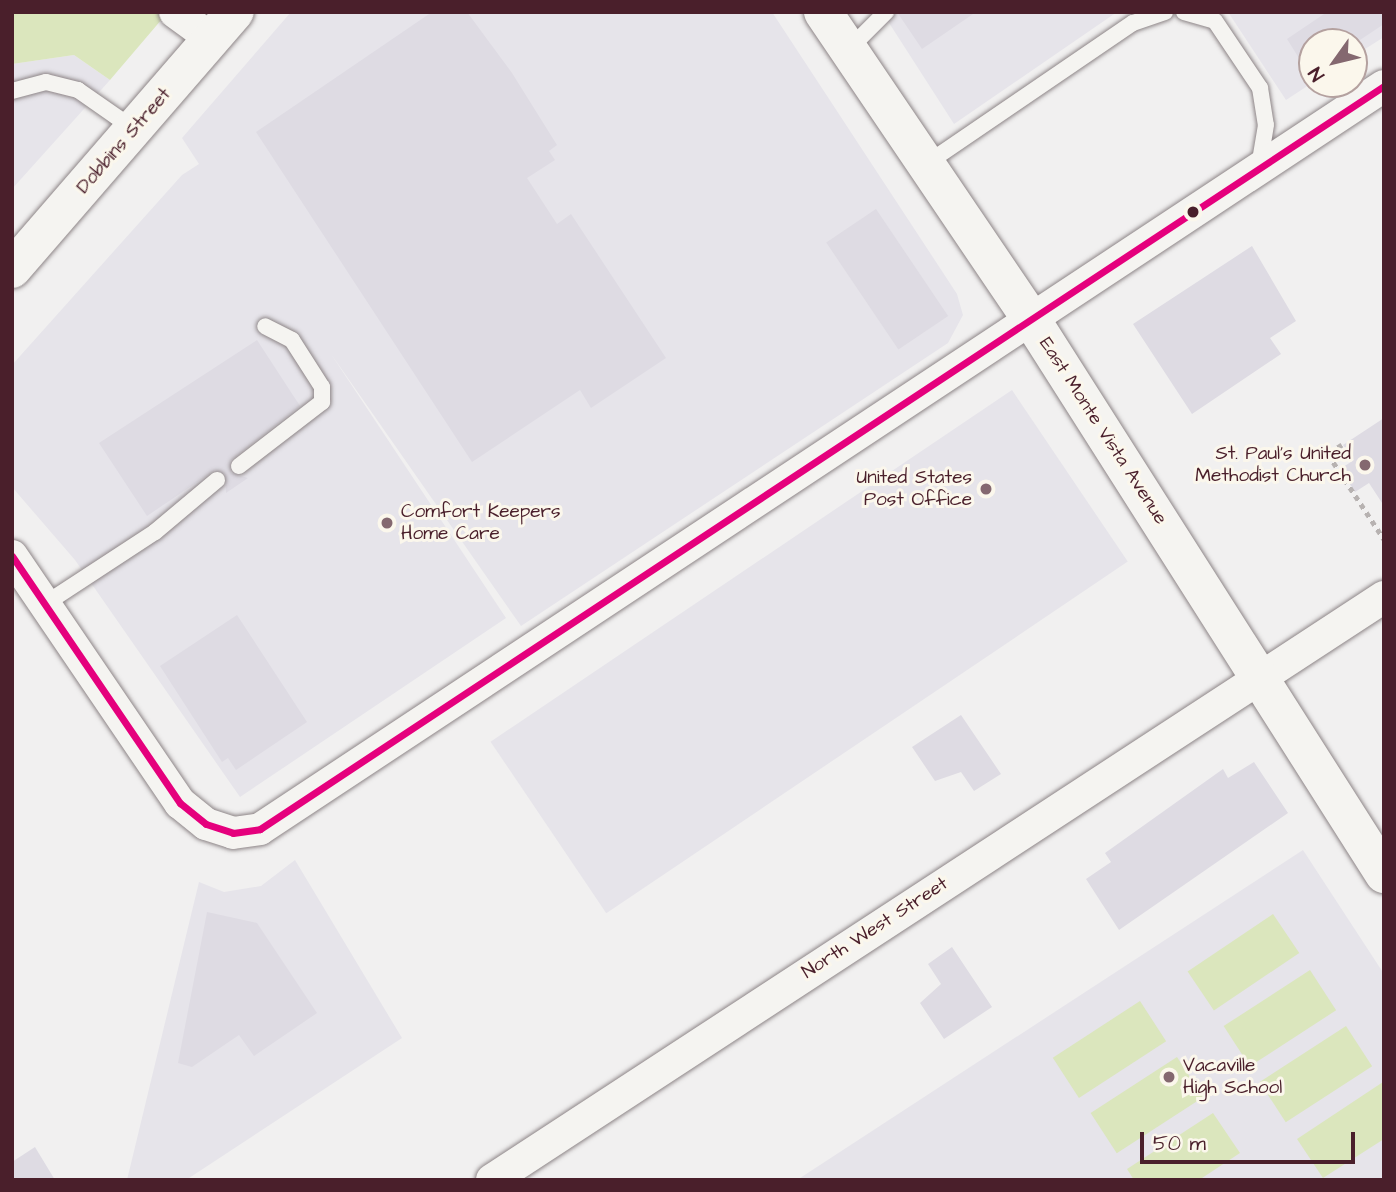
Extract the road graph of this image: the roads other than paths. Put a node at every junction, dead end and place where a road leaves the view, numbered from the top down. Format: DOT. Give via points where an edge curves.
graph roads {
  1 [pos="175,12"];
  2 [pos="823,12"];
  3 [pos="886,12"];
  4 [pos="1165,12"];
  5 [pos="1184,12"];
  6 [pos="223,26"];
  7 [pos="847,50"];
  8 [pos="1384,86"];
  9 [pos="12,91"];
  10 [pos="134,129"];
  11 [pos="923,165"];
  12 [pos="1259,169"];
  13 [pos="12,269"];
  14 [pos="1031,319"];
  15 [pos="265,326"];
  16 [pos="239,466"];
  17 [pos="217,480"];
  18 [pos="12,556"];
  19 [pos="1384,597"];
  20 [pos="48,602"];
  21 [pos="1260,678"];
  22 [pos="1384,874"];
  23 [pos="492,1180"];
  1 -- 6 [label="street"];
  2 -- 7 [label="street, East Monte Vista Avenue"];
  3 -- 7 [label="lane"];
  4 -- 11 [label="lane" via="1133,23"];
  5 -- 12 [label="lane" via="1215,21 1260,88 1266,125"];
  6 -- 10 [label="street, Dobbins Street"];
  7 -- 11 [label="street, East Monte Vista Avenue"];
  8 -- 12 [label="street"];
  9 -- 10 [label="lane" via="46,82 78,90"];
  10 -- 13 [label="street, Dobbins Street"];
  11 -- 14 [label="street, East Monte Vista Avenue"];
  12 -- 14 [label="street"];
  14 -- 20 [label="street" via="260,829 233,834 206,824 180,803"];
  14 -- 21 [label="street, East Monte Vista Avenue"];
  15 -- 16 [label="lane" via="292,340 322,387 322,402"];
  17 -- 20 [label="lane"];
  18 -- 20 [label="street"];
  19 -- 21 [label="street, North West Street"];
  21 -- 22 [label="street, East Monte Vista Avenue"];
  21 -- 23 [label="street, North West Street"];
}
